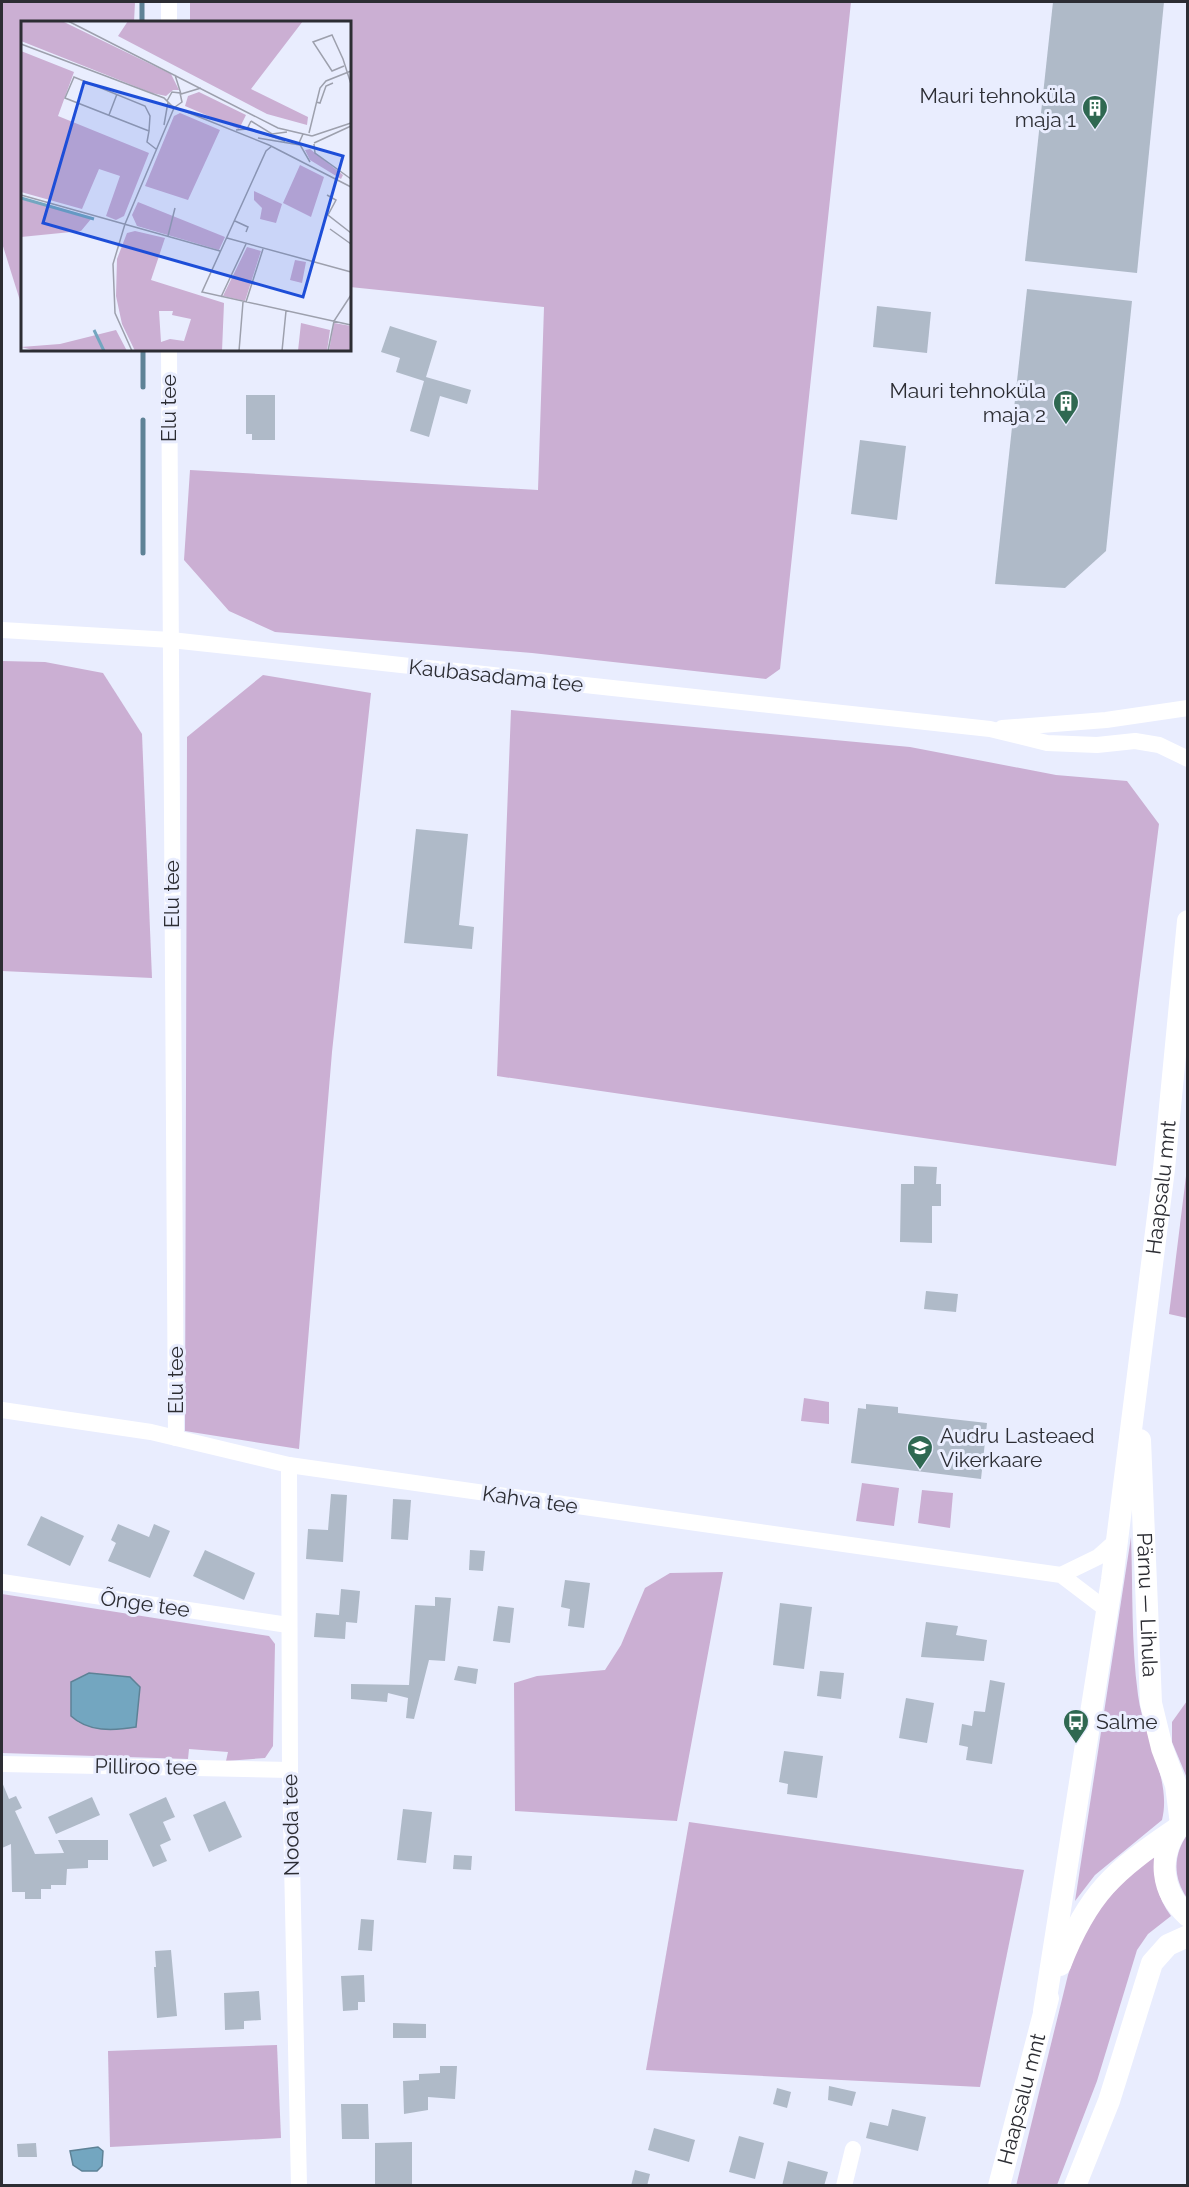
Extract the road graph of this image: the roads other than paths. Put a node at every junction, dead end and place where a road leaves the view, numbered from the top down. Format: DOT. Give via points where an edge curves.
graph roads {
  1 [pos="169,2"];
  2 [pos="169,21"];
  3 [pos="169,351"];
  4 [pos="2,630"];
  5 [pos="171,640"];
  6 [pos="1188,708"];
  7 [pos="990,729"];
  8 [pos="1188,759"];
  9 [pos="1188,921"];
  10 [pos="1137,1380"];
  11 [pos="2,1410"];
  12 [pos="176,1438"];
  13 [pos="289,1465"];
  14 [pos="1116,1541"];
  15 [pos="1061,1575"];
  16 [pos="2,1582"];
  17 [pos="1107,1610"];
  18 [pos="288,1624"];
  19 [pos="2,1764"];
  20 [pos="290,1770"];
  21 [pos="1182,1824"];
  22 [pos="1188,1916"];
  23 [pos="1188,1936"];
  24 [pos="1044,2011"];
  25 [pos="853,2149"];
  26 [pos="299,2186"];
  27 [pos="844,2186"];
  28 [pos="999,2186"];
  29 [pos="1075,2186"];
  1 -- 2 [label="street"];
  3 -- 5 [label="street, Elu tee"];
  4 -- 5 [label="street, Kaubasadama tee"];
  5 -- 7 [label="street, Kaubasadama tee"];
  5 -- 12 [label="street, Elu tee"];
  6 -- 7 [label="street, Kaubasadama tee" via="1106,720"];
  7 -- 8 [label="street, Kaubasadama tee" via="1047,742 1096,745 1135,741 1159,745"];
  9 -- 10 [label="main road, Haapsalu mnt" via="1164,1169"];
  10 -- 14 [label="main road"];
  10 -- 21 [label="main road, Pärnu — Lihula" via="1149,1682 1155,1722 1176,1785"];
  11 -- 12 [label="street, Kahva tee"];
  12 -- 13 [label="street, Kahva tee"];
  13 -- 15 [label="street, Kahva tee"];
  13 -- 18 [label="street, Nooda tee"];
  14 -- 15 [label="street" via="1098,1557"];
  14 -- 17 [label="main road"];
  15 -- 17 [label="street, Kahva tee"];
  16 -- 18 [label="street, Õnge tee"];
  17 -- 24 [label="main road"];
  18 -- 20 [label="street, Nooda tee"];
  19 -- 20 [label="street, Pilliroo tee"];
  20 -- 26 [label="street, Nooda tee"];
  21 -- 22 [label="main road" via="1167,1848 1164,1870 1174,1901"];
  21 -- 24 [label="main road" via="1129,1862 1094,1896 1070,1941"];
  23 -- 29 [label="main road" via="1168,1945 1149,1971 1109,2101"];
  24 -- 28 [label="main road, Haapsalu mnt"];
  25 -- 27 [label="street"];
}
